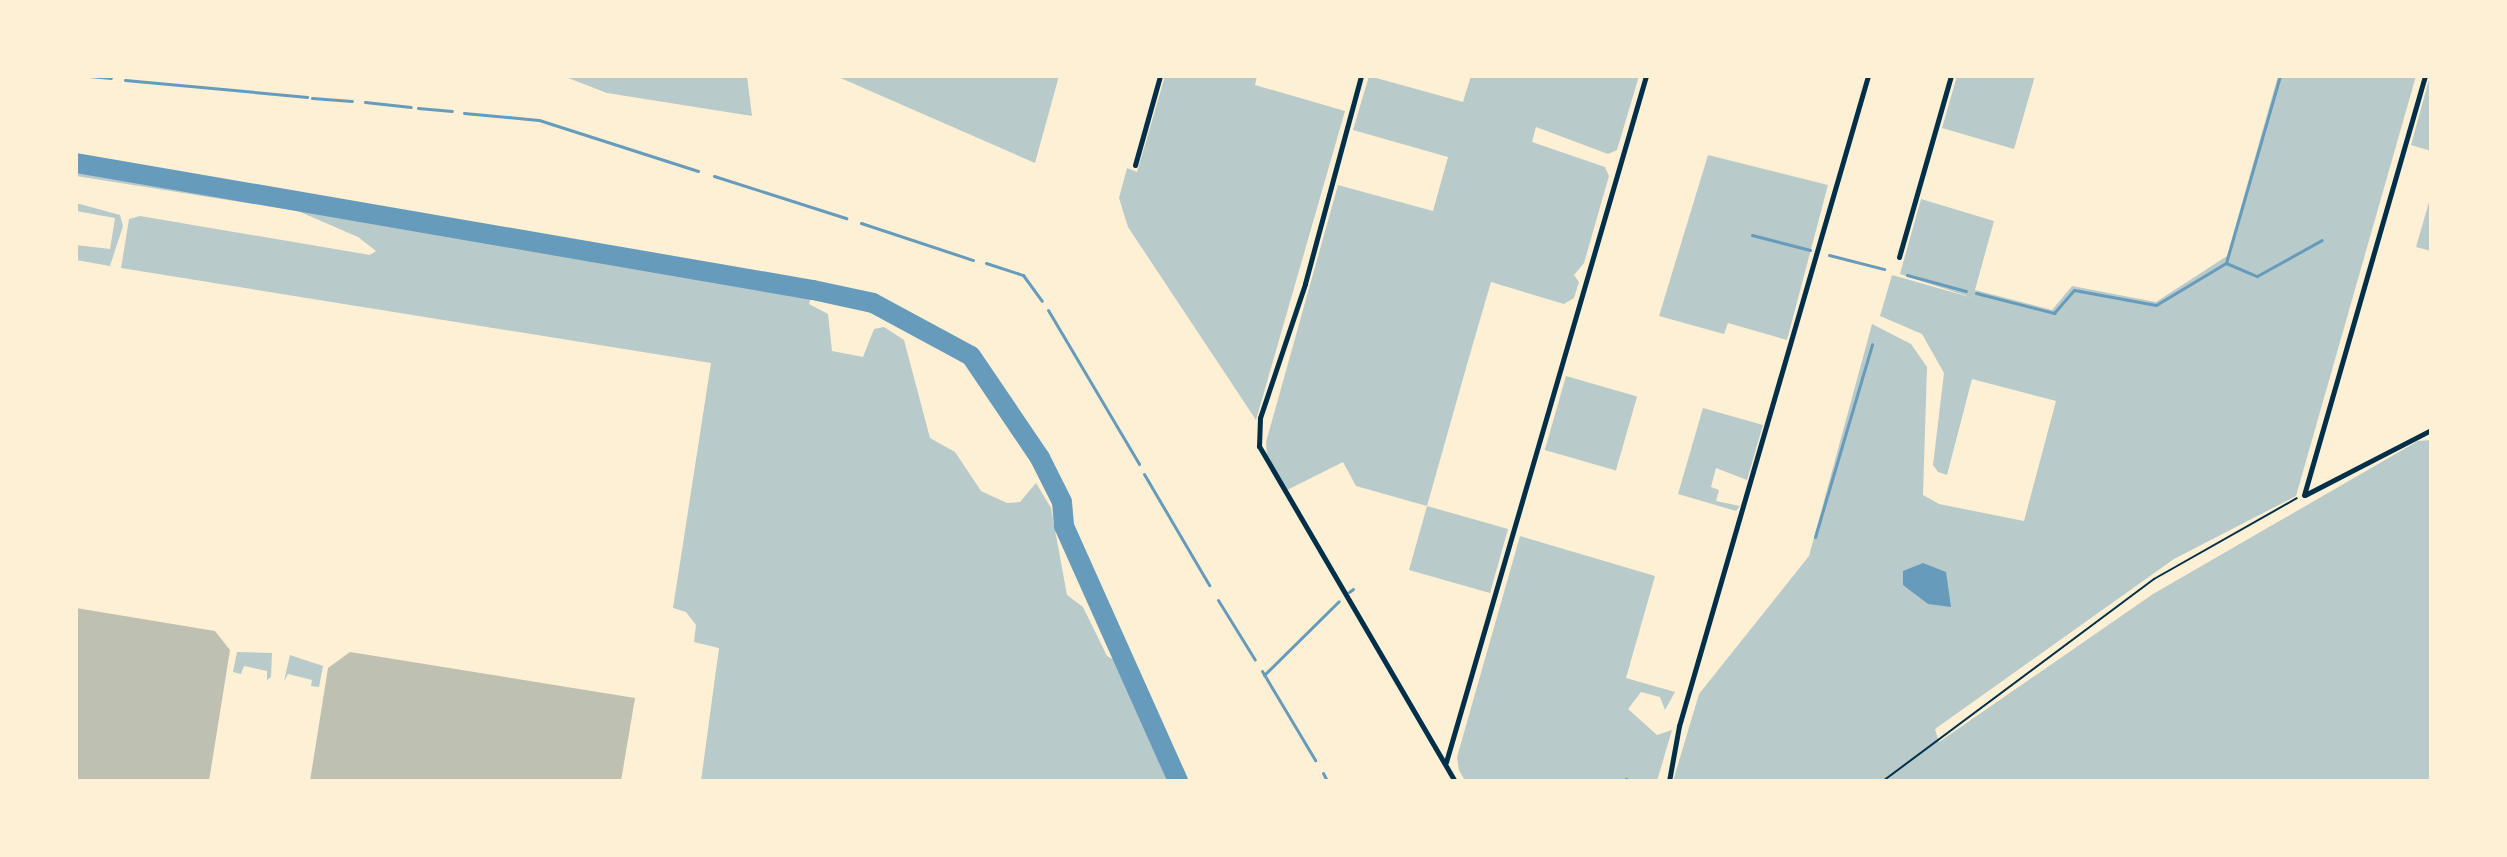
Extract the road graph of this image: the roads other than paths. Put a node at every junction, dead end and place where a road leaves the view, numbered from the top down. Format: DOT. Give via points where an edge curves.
graph roads {
  1 [pos="1160,76"];
  2 [pos="1361,76"];
  3 [pos="1646,76"];
  4 [pos="1868,76"];
  5 [pos="1951,76"];
  6 [pos="2425,76"];
  7 [pos="1135,165"];
  8 [pos="1899,257"];
  9 [pos="2431,430"];
  10 [pos="1445,764"];
  11 [pos="1455,781"];
  12 [pos="1669,781"];
  1 -- 7 [label="street"];
  2 -- 10 [label="street" via="1305,284 1260,418 1259,446"];
  3 -- 10 [label="street"];
  4 -- 12 [label="street" via="1679,726"];
  5 -- 8 [label="street"];
  6 -- 9 [label="street" via="2304,495"];
  10 -- 11 [label="street"];
}
